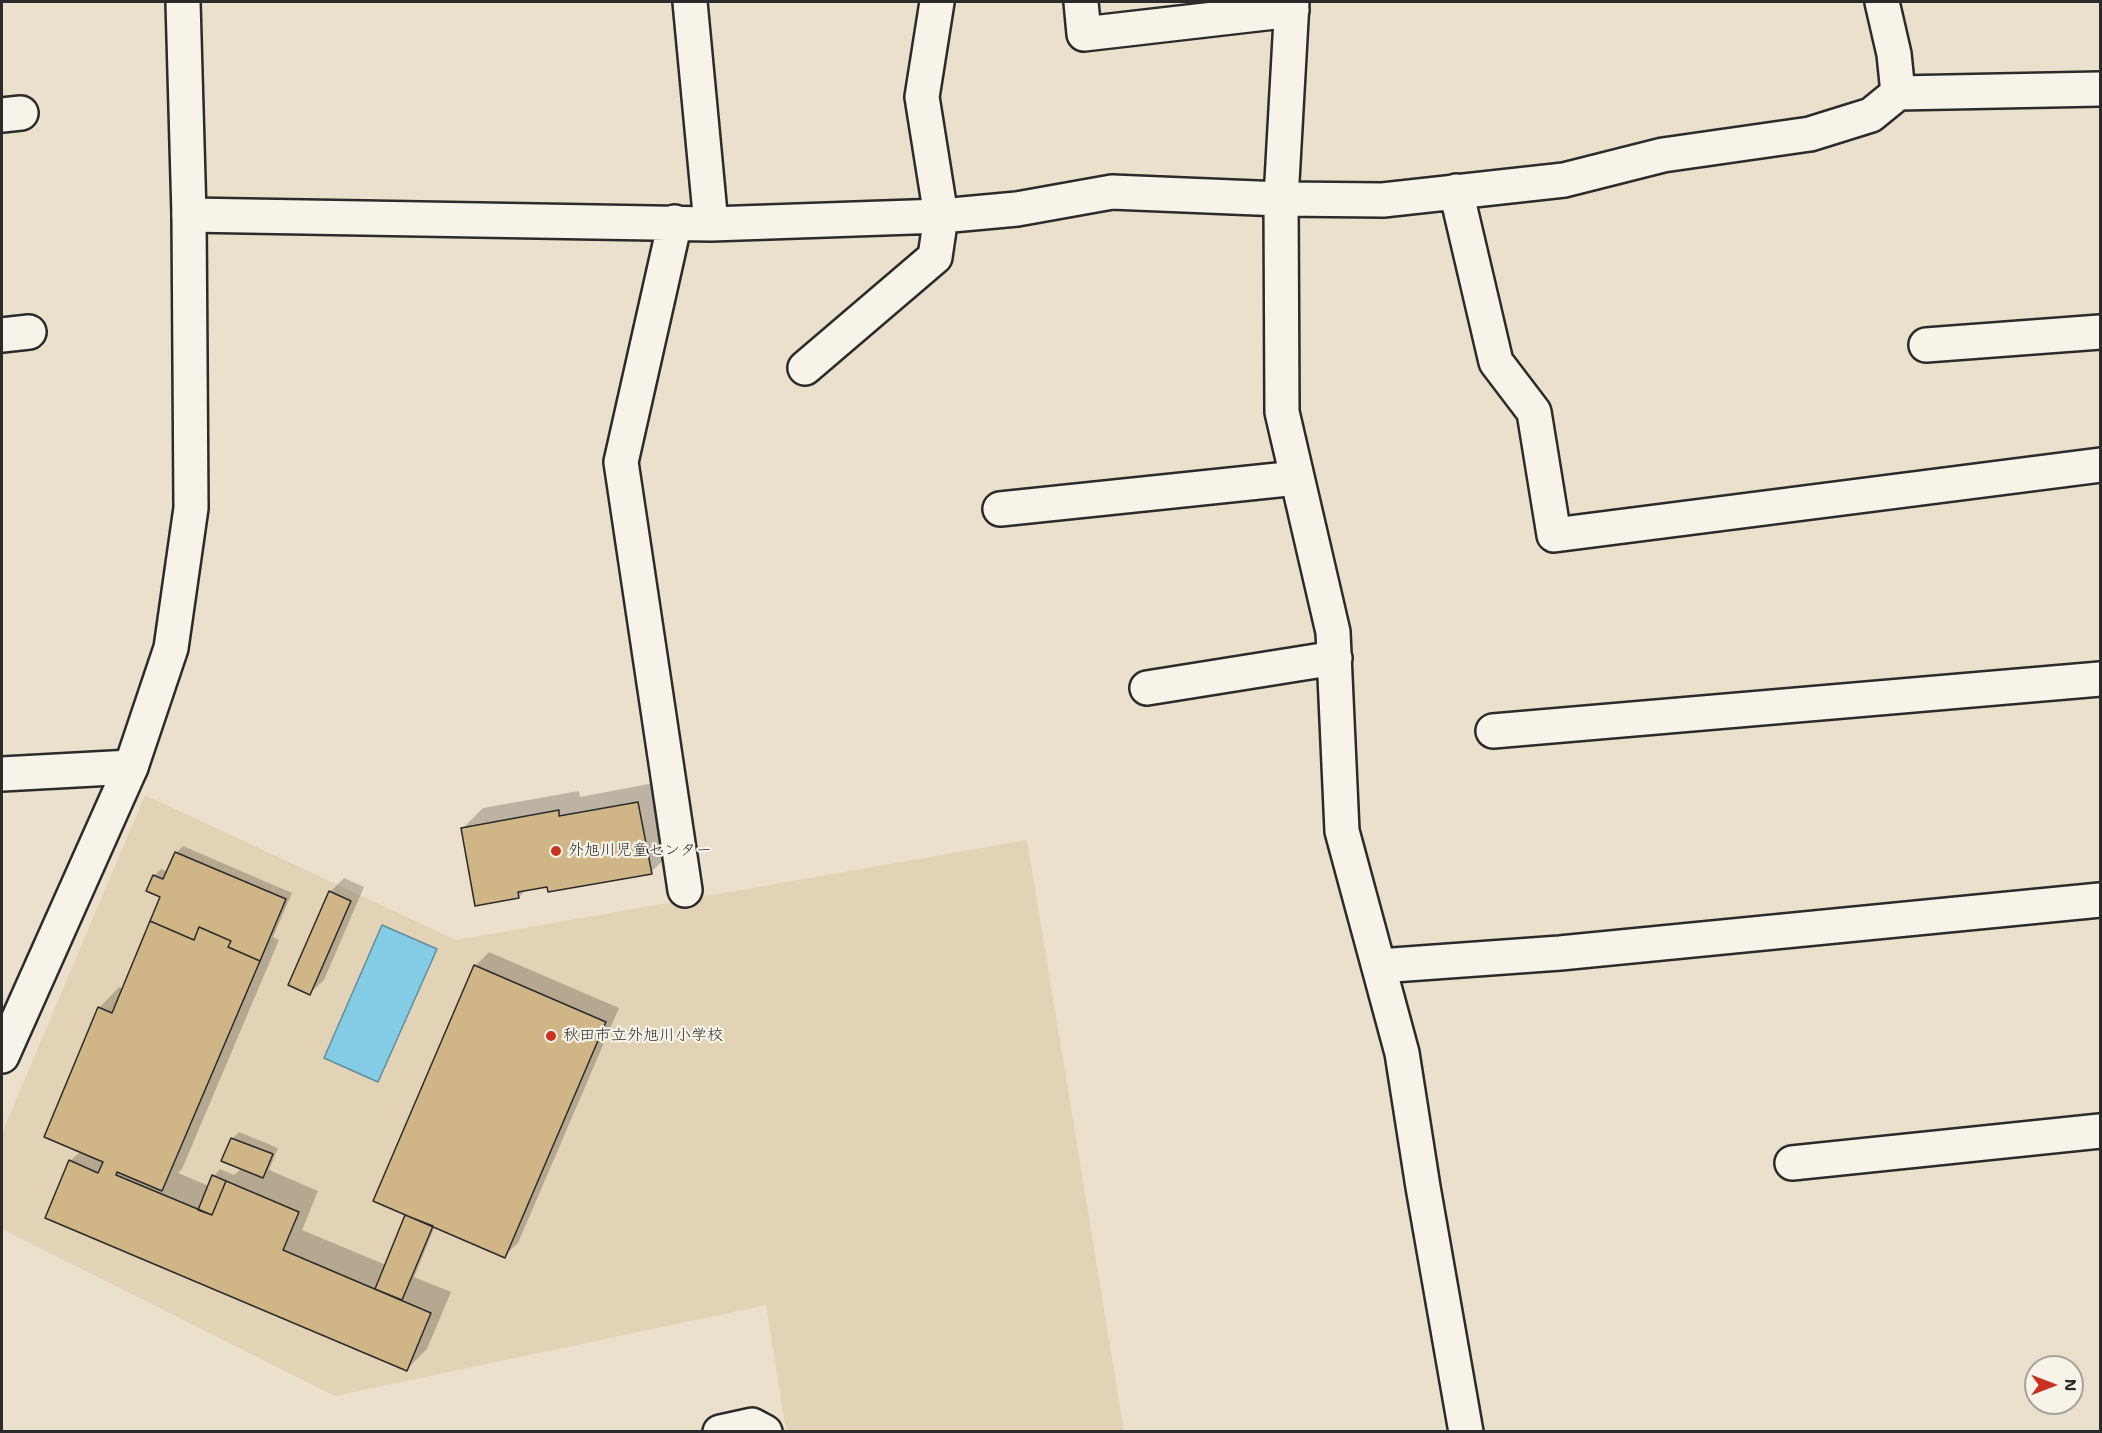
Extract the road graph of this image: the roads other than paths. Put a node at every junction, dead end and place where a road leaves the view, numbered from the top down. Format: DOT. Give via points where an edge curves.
graph roads {
  1 [pos="183,2"];
  2 [pos="690,2"];
  3 [pos="937,2"];
  4 [pos="1081,2"];
  5 [pos="1882,2"];
  6 [pos="1292,6"];
  7 [pos="2100,88"];
  8 [pos="1898,93"];
  9 [pos="1456,191"];
  10 [pos="1281,199"];
  11 [pos="189,215"];
  12 [pos="941,216"];
  13 [pos="675,222"];
  14 [pos="711,224"];
  15 [pos="2100,332"];
  16 [pos="1926,345"];
  17 [pos="805,368"];
  18 [pos="2100,465"];
  19 [pos="1297,478"];
  20 [pos="1000,509"];
  21 [pos="1335,658"];
  22 [pos="2100,679"];
  23 [pos="1147,688"];
  24 [pos="1492,731"];
  25 [pos="131,766"];
  26 [pos="2,774"];
  27 [pos="685,890"];
  28 [pos="2100,900"];
  29 [pos="1379,966"];
  30 [pos="2,1056"];
  31 [pos="2100,1131"];
  32 [pos="1792,1163"];
  33 [pos="720,1431"];
  34 [pos="765,1431"];
  35 [pos="1466,1431"];
  1 -- 11 [label="street"];
  2 -- 14 [label="street"];
  3 -- 12 [label="street" via="922,97"];
  4 -- 6 [label="street" via="1084,34"];
  5 -- 8 [label="street"];
  6 -- 10 [label="street"];
  7 -- 8 [label="street"];
  8 -- 9 [label="street" via="1871,115 1810,134 1663,155 1564,180"];
  9 -- 10 [label="street" via="1383,200"];
  9 -- 18 [label="street" via="1496,362 1534,412 1554,535"];
  10 -- 12 [label="street" via="1112,192"];
  10 -- 19 [label="street" via="1282,412"];
  11 -- 13 [label="street"];
  11 -- 25 [label="street" via="191,508 171,648"];
  12 -- 14 [label="street"];
  12 -- 17 [label="street" via="935,257"];
  13 -- 14 [label="street"];
  13 -- 27 [label="street" via="621,462"];
  15 -- 16 [label="street"];
  19 -- 20 [label="street"];
  19 -- 21 [label="street" via="1333,632"];
  21 -- 23 [label="street"];
  21 -- 29 [label="street" via="1342,831"];
  22 -- 24 [label="street"];
  25 -- 26 [label="street"];
  25 -- 30 [label="street"];
  28 -- 29 [label="street" via="1560,953"];
  29 -- 35 [label="street" via="1402,1053"];
  31 -- 32 [label="street"];
  33 -- 34 [label="street" via="752,1425"];
}
